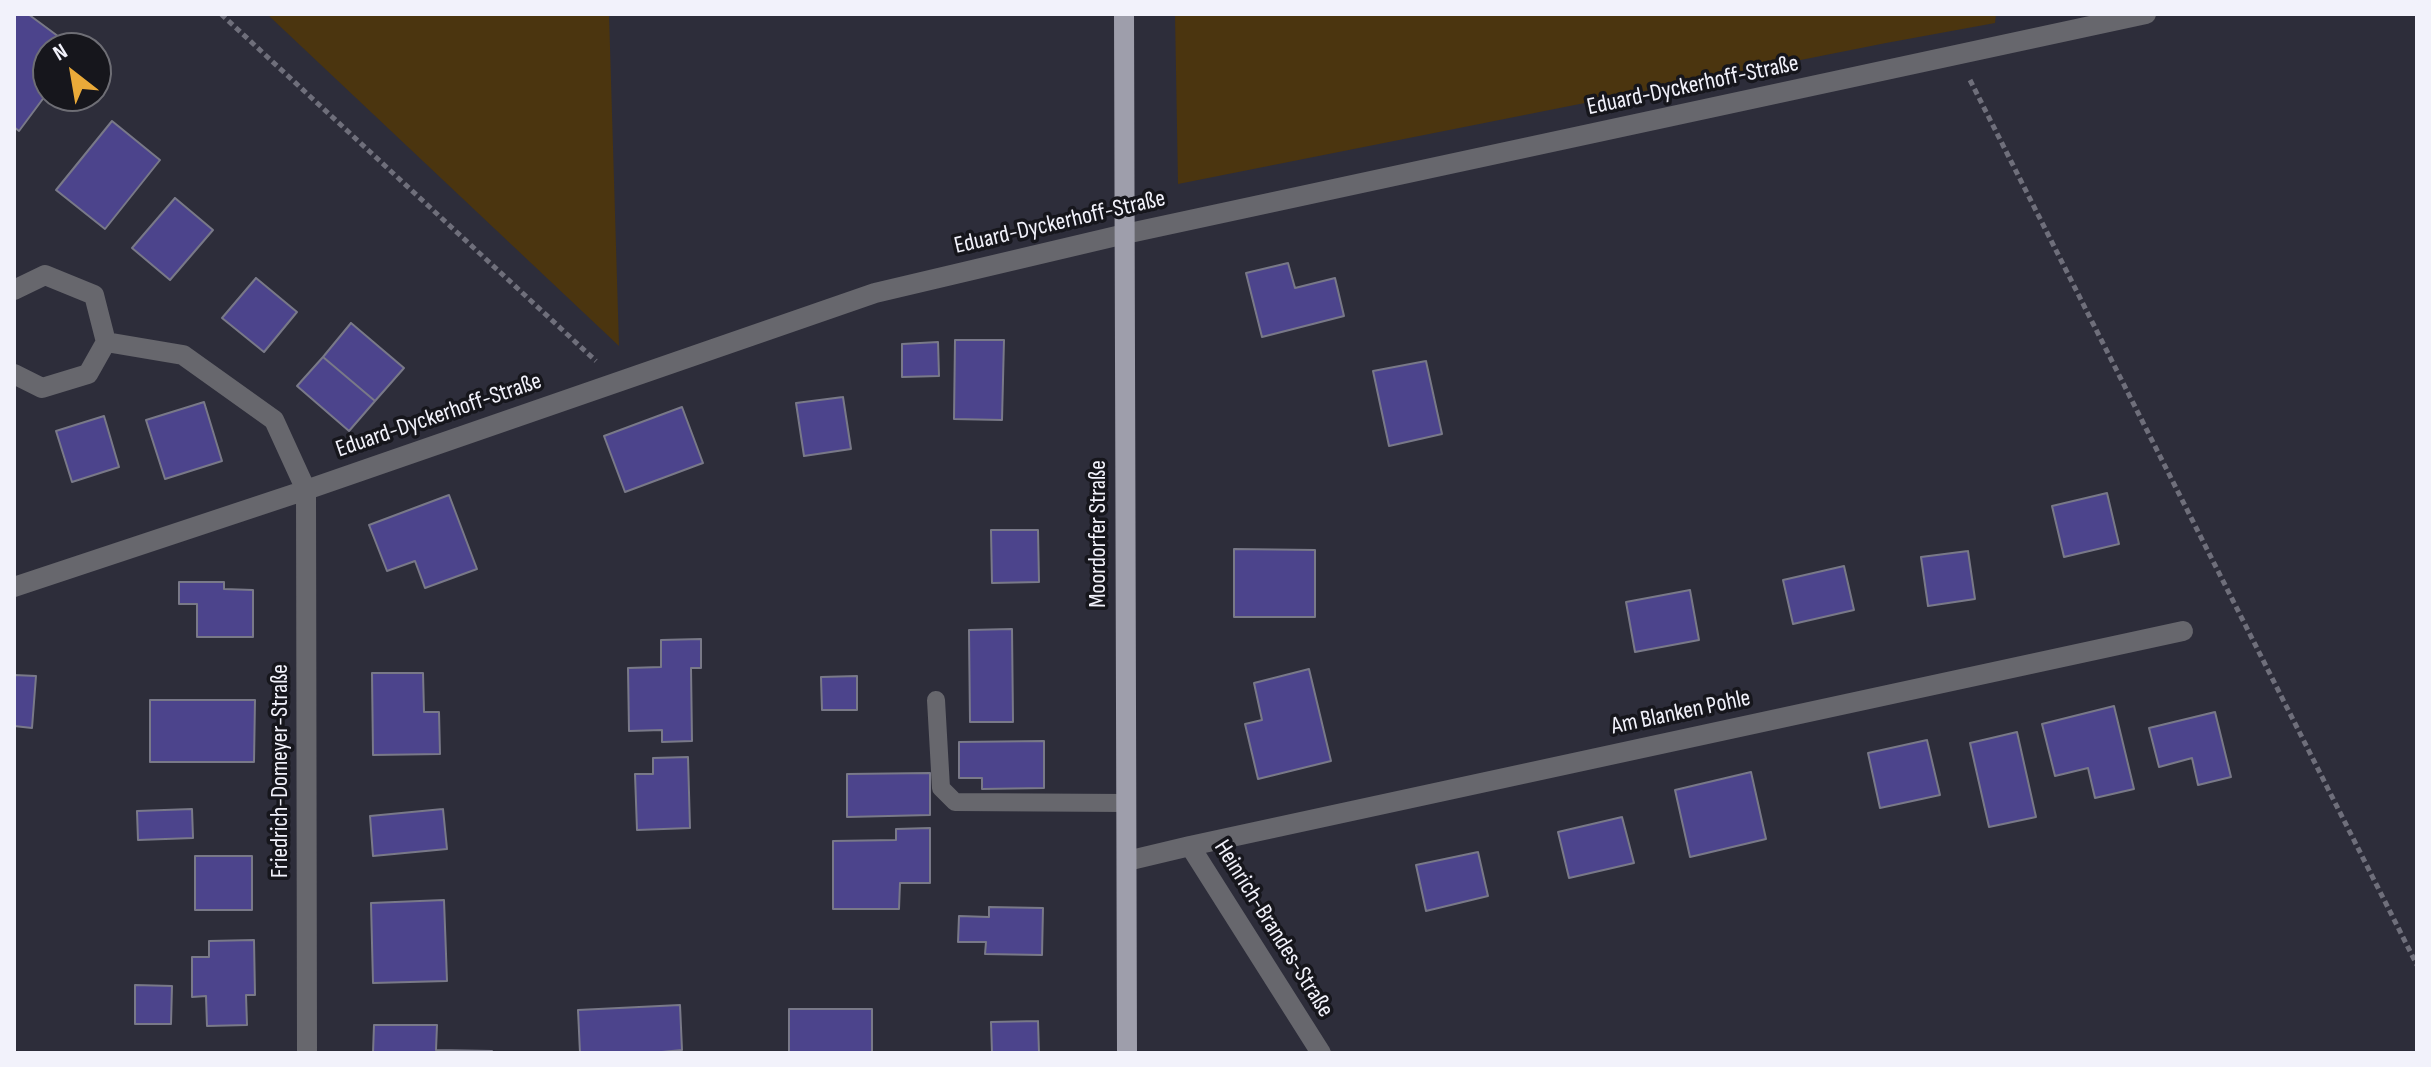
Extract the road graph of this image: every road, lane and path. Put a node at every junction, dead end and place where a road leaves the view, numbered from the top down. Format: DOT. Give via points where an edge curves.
graph roads {
  1 [pos="221,14"];
  2 [pos="1124,14"];
  3 [pos="2146,14"];
  4 [pos="1957,56"];
  5 [pos="1125,234"];
  6 [pos="14,290"];
  7 [pos="106,342"];
  8 [pos="14,374"];
  9 [pos="617,380"];
  10 [pos="306,490"];
  11 [pos="14,587"];
  12 [pos="2183,631"];
  13 [pos="936,700"];
  14 [pos="1125,803"];
  15 [pos="1190,846"];
  16 [pos="1127,861"];
  17 [pos="2417,965"];
  18 [pos="307,1053"];
  19 [pos="1127,1053"];
  20 [pos="1321,1053"];
  1 -- 9 [label="path"];
  2 -- 5 [label="main road, Moordorfer Straße"];
  3 -- 4 [label="street, Eduard-Dyckerhoff-Straße"];
  4 -- 5 [label="street, Eduard-Dyckerhoff-Straße"];
  4 -- 17 [label="path"];
  5 -- 9 [label="street, Eduard-Dyckerhoff-Straße" via="875,293"];
  5 -- 14 [label="main road, Moordorfer Straße"];
  6 -- 7 [label="street" via="45,275 94,295"];
  7 -- 8 [label="street" via="88,374 42,388"];
  7 -- 10 [label="street" via="183,355 274,420"];
  9 -- 10 [label="street, Eduard-Dyckerhoff-Straße"];
  10 -- 11 [label="street, Eduard-Dyckerhoff-Straße"];
  10 -- 18 [label="street, Friedrich-Domeyer-Straße"];
  12 -- 15 [label="street, Am Blanken Pohle"];
  13 -- 14 [label="lane" via="941,788 955,802"];
  14 -- 16 [label="main road, Moordorfer Straße"];
  15 -- 16 [label="street, Heinrich-Brandes-Straße"];
  15 -- 20 [label="street, Heinrich-Brandes-Straße"];
  16 -- 19 [label="main road, Moordorfer Straße"];
}
